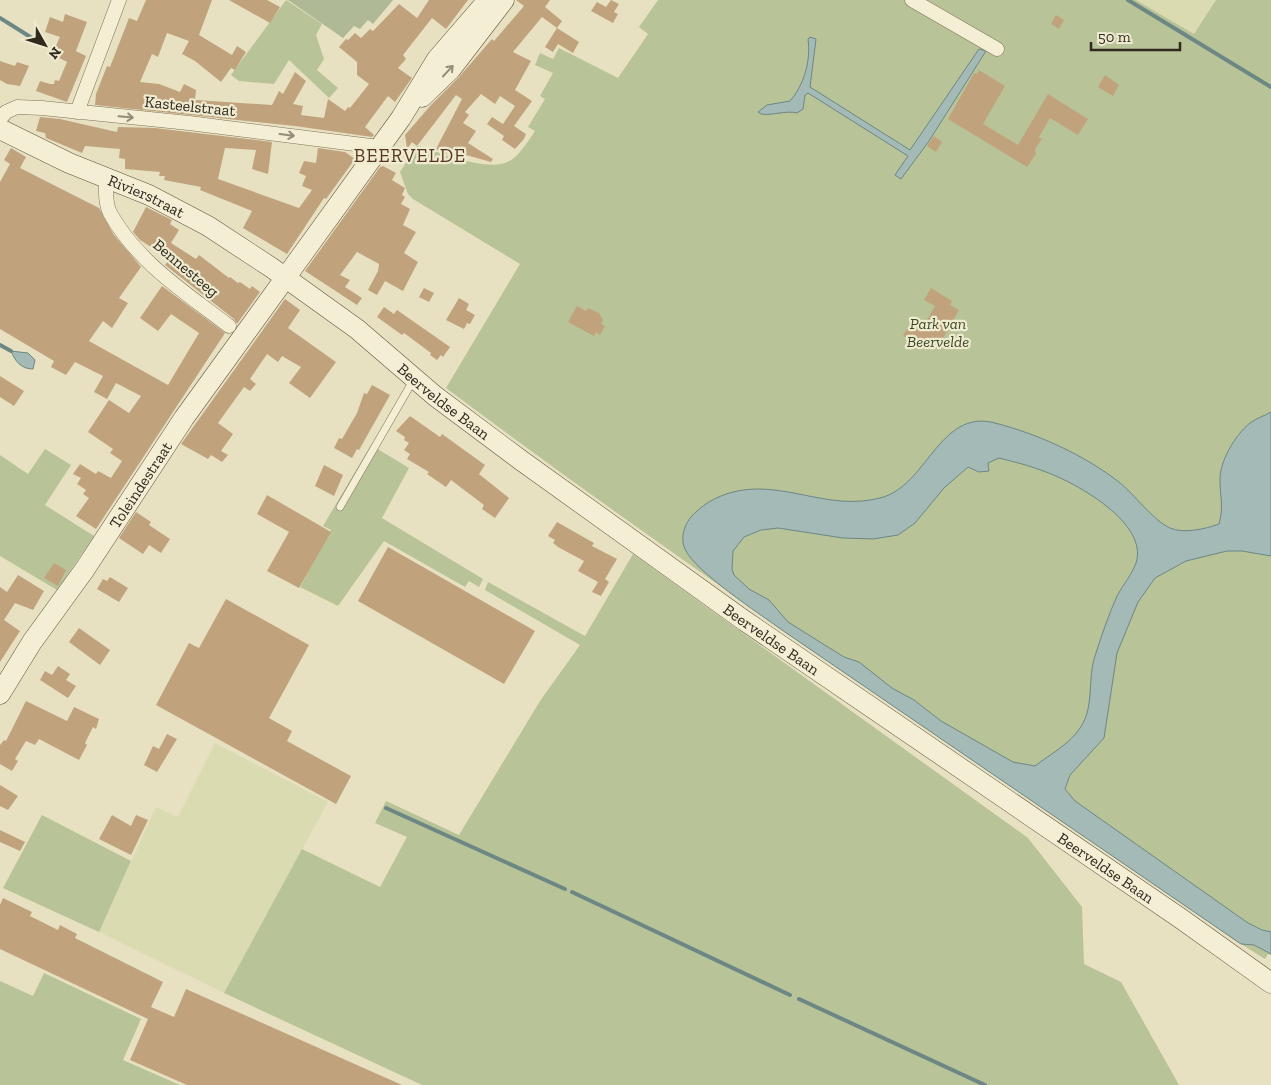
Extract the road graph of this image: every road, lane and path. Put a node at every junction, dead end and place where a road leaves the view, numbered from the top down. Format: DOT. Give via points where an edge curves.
graph roads {
  1 [pos="119,0"];
  2 [pos="488,0"];
  3 [pos="504,0"];
  4 [pos="912,0"];
  5 [pos="997,50"];
  6 [pos="77,112"];
  7 [pos="401,118"];
  8 [pos="0,119"];
  9 [pos="0,129"];
  10 [pos="379,147"];
  11 [pos="106,179"];
  12 [pos="285,278"];
  13 [pos="229,326"];
  14 [pos="414,378"];
  15 [pos="340,507"];
  16 [pos="0,694"];
  17 [pos="1271,982"];
  1 -- 6 [label="street"];
  2 -- 7 [label="main road" via="437,59"];
  7 -- 3 [label="main road, one-way" via="451,69"];
  4 -- 5 [label="street"];
  6 -- 8 [label="street, Kasteelstraat" via="18,107"];
  6 -- 10 [label="street, Kasteelstraat, one-way"];
  7 -- 10 [label="main road, Toleindestraat"];
  9 -- 11 [label="main road, Rivierstraat"];
  10 -- 12 [label="main road, Toleindestraat"];
  11 -- 12 [label="main road, Rivierstraat" via="149,194 192,217"];
  11 -- 13 [label="street, Bennesteeg" via="110,212 144,258"];
  12 -- 14 [label="main road, Beerveldse Baan" via="357,330"];
  12 -- 16 [label="main road, Toleindestraat" via="184,418"];
  14 -- 15 [label="lane"];
  14 -- 17 [label="main road, Beerveldse Baan" via="522,461 745,621"];
}
